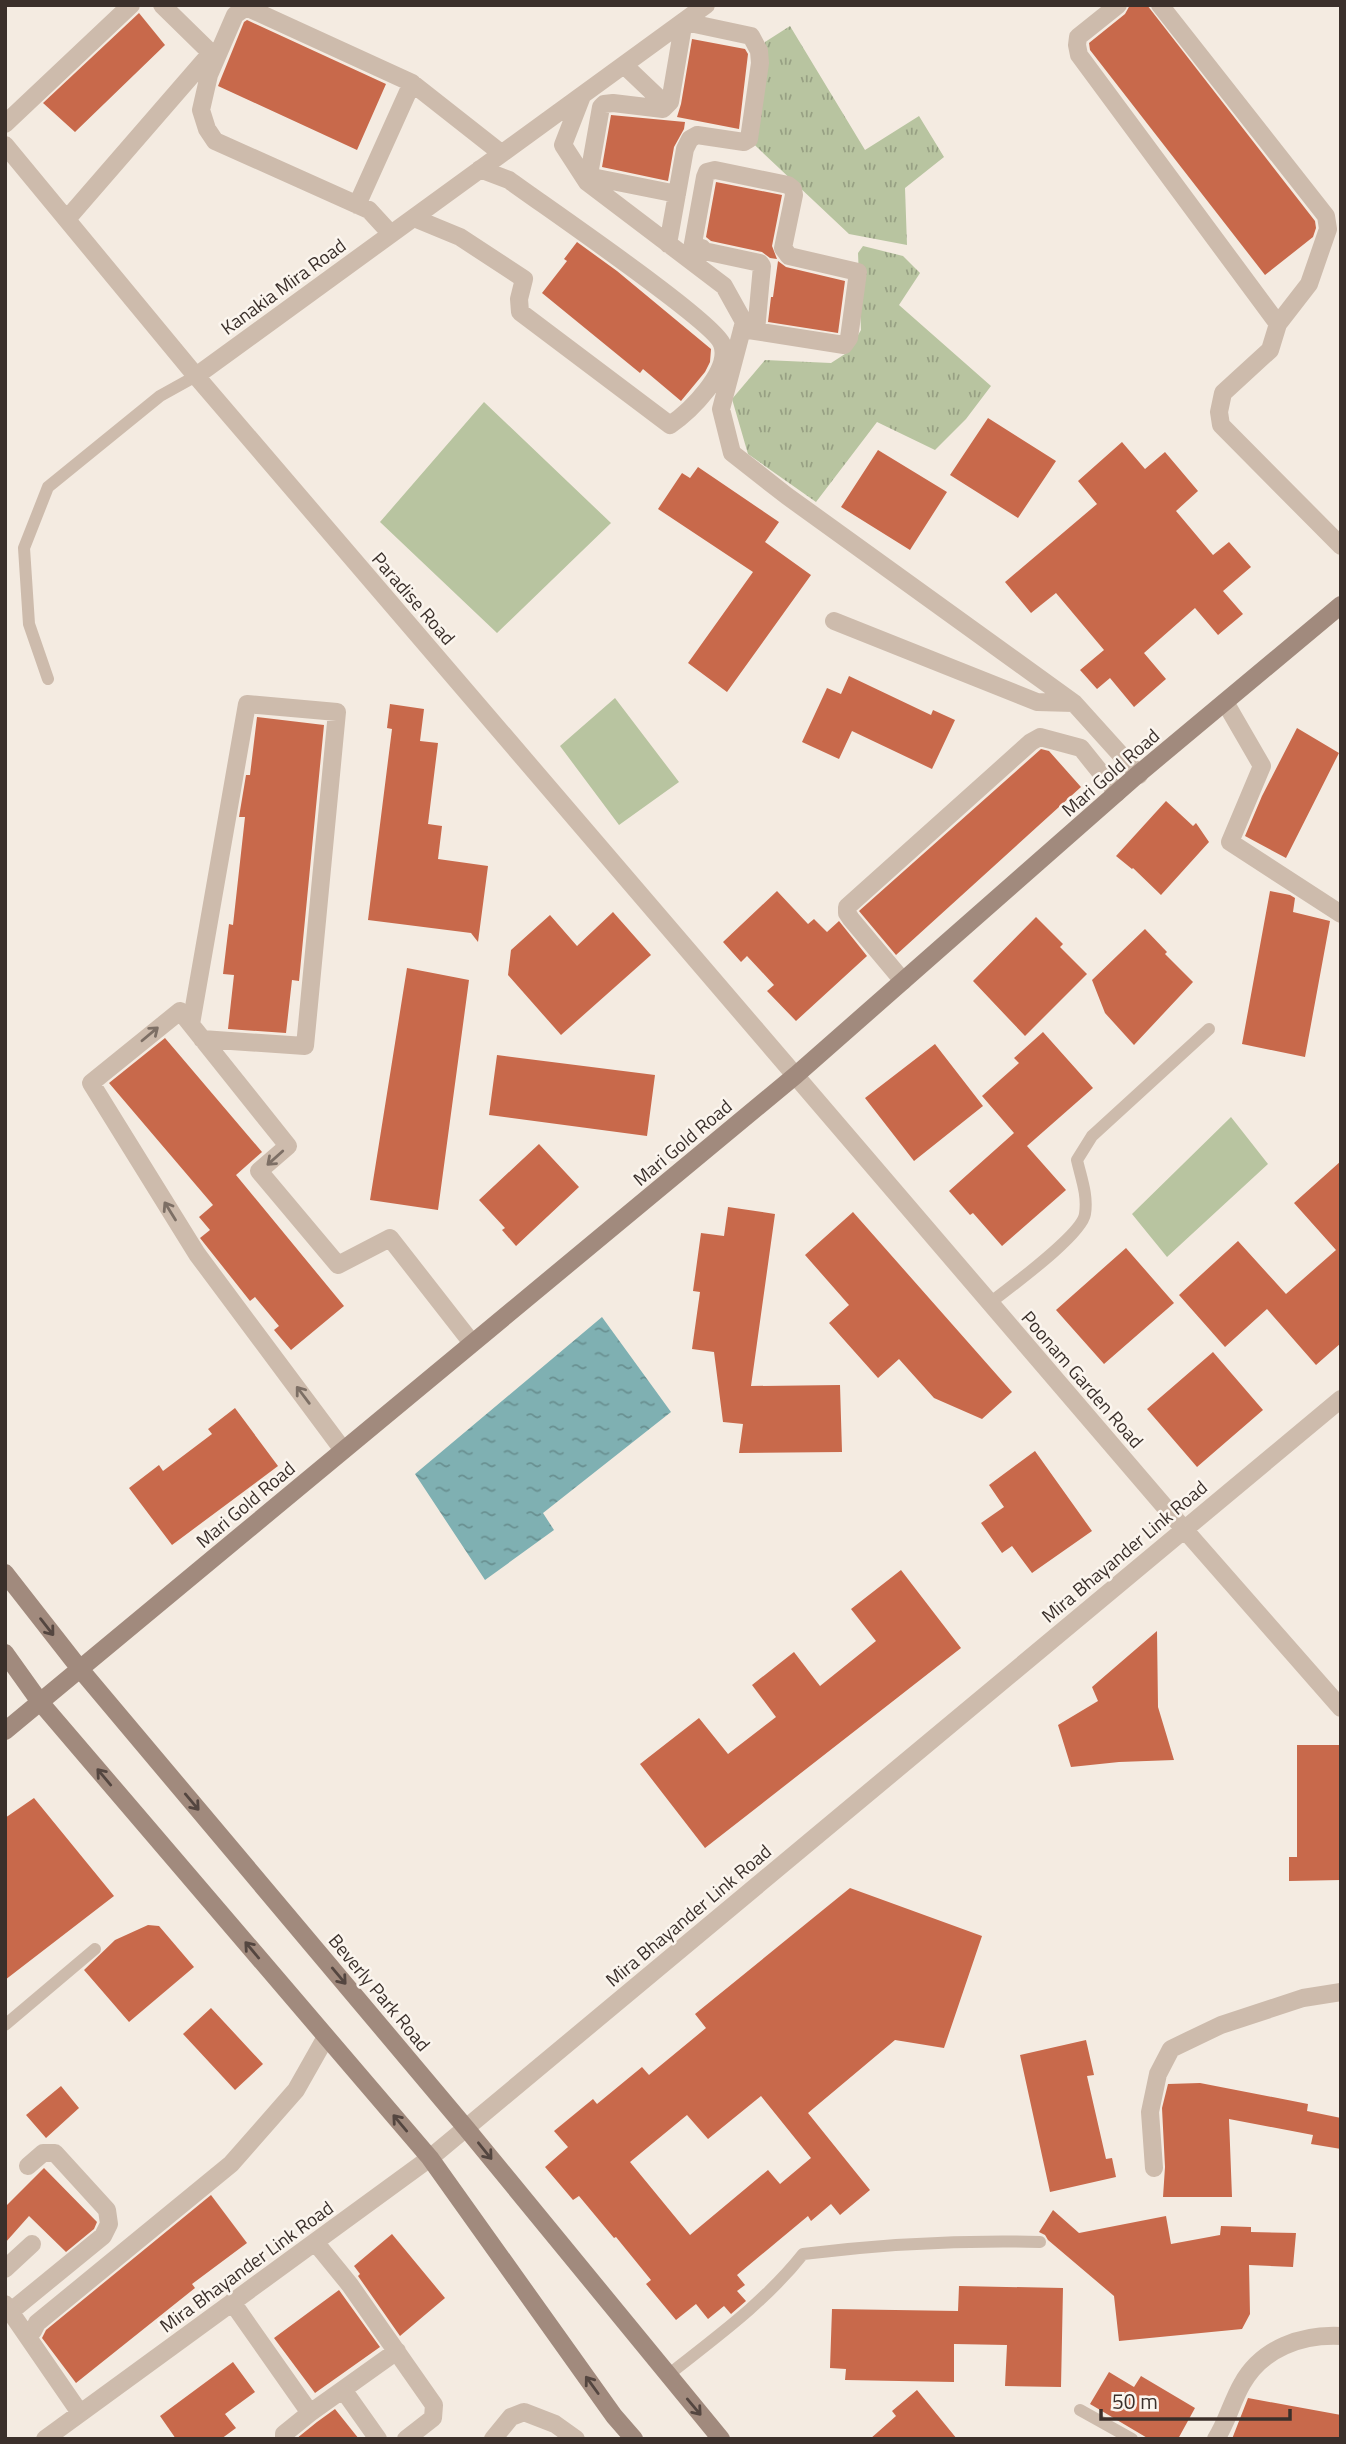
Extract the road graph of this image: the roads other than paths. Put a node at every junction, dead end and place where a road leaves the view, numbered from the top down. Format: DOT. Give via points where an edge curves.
graph roads {
  1 [pos="131,5"];
  2 [pos="162,5"];
  3 [pos="706,5"];
  4 [pos="1118,5"];
  5 [pos="1160,5"];
  6 [pos="624,65"];
  7 [pos="412,83"];
  8 [pos="582,96"];
  9 [pos="666,106"];
  10 [pos="5,124"];
  11 [pos="501,153"];
  12 [pos="9,156"];
  13 [pos="480,169"];
  14 [pos="677,194"];
  15 [pos="357,205"];
  16 [pos="414,218"];
  17 [pos="67,219"];
  18 [pos="391,234"];
  19 [pos="668,244"];
  20 [pos="695,247"];
  21 [pos="1278,324"];
  22 [pos="749,330"];
  23 [pos="196,376"];
  24 [pos="1341,546"];
  25 [pos="1341,605"];
  26 [pos="834,621"];
  27 [pos="48,679"];
  28 [pos="1225,702"];
  29 [pos="1074,703"];
  30 [pos="1139,775"];
  31 [pos="1117,793"];
  32 [pos="1341,914"];
  33 [pos="903,981"];
  34 [pos="191,1024"];
  35 [pos="1209,1029"];
  36 [pos="202,1039"];
  37 [pos="796,1075"];
  38 [pos="990,1303"];
  39 [pos="472,1343"];
  40 [pos="1341,1399"];
  41 [pos="344,1450"];
  42 [pos="1183,1528"];
  43 [pos="5,1573"];
  44 [pos="5,1653"];
  45 [pos="80,1669"];
  46 [pos="40,1702"];
  47 [pos="1341,1709"];
  48 [pos="5,1731"];
  49 [pos="95,1949"];
  50 [pos="1341,1992"];
  51 [pos="5,2025"];
  52 [pos="326,2037"];
  53 [pos="466,2128"];
  54 [pos="430,2158"];
  55 [pos="28,2166"];
  56 [pos="1154,2168"];
  57 [pos="315,2242"];
  58 [pos="1040,2242"];
  59 [pos="32,2244"];
  60 [pos="5,2270"];
  61 [pos="232,2302"];
  62 [pos="8,2308"];
  63 [pos="33,2331"];
  64 [pos="1341,2336"];
  65 [pos="397,2351"];
  66 [pos="668,2375"];
  67 [pos="344,2390"];
  68 [pos="1080,2410"];
  69 [pos="80,2413"];
  70 [pos="310,2413"];
  71 [pos="625,2434"];
  72 [pos="45,2439"];
  73 [pos="284,2439"];
  74 [pos="378,2439"];
  75 [pos="406,2439"];
  76 [pos="493,2439"];
  77 [pos="576,2439"];
  78 [pos="721,2439"];
  79 [pos="1132,2439"];
  80 [pos="1216,2439"];
  1 -- 10 [label="street"];
  2 -- 17 [label="street" via="211,53"];
  3 -- 6 [label="street, Kanakia Mira Road"];
  4 -- 21 [label="street" via="1078,37 1079,55"];
  5 -- 21 [label="street" via="1326,216 1328,229 1309,284"];
  6 -- 8 [label="street, Kanakia Mira Road"];
  6 -- 9 [label="street"];
  7 -- 11 [label="street"];
  7 -- 15 [label="street"];
  7 -- 15 [label="street" via="246,7 235,15 206,87 201,110 207,129 215,141"];
  8 -- 11 [label="street, Kanakia Mira Road"];
  8 -- 19 [label="street" via="563,145 587,182"];
  9 -- 14 [label="street" via="604,104 590,169 592,177"];
  9 -- 14 [label="street" via="683,26 690,23 751,36 760,63 749,139 697,135 690,139"];
  11 -- 13 [label="street, Kanakia Mira Road"];
  12 -- 17 [label="street, Paradise Road"];
  13 -- 16 [label="street, Kanakia Mira Road"];
  13 -- 16 [label="street" via="509,180 687,309 722,341 724,354 717,375 687,413 670,425 520,312 524,279 460,237"];
  14 -- 19 [label="street"];
  15 -- 18 [label="street" via="369,210"];
  16 -- 18 [label="street, Kanakia Mira Road"];
  17 -- 23 [label="street, Paradise Road"];
  18 -- 23 [label="street, Kanakia Mira Road"];
  19 -- 20 [label="street"];
  20 -- 22 [label="street"];
  20 -- 22 [label="street" via="762,266"];
  20 -- 22 [label="street" via="707,172 715,170 788,185 794,195 783,248 789,256 858,272 847,343 842,346"];
  21 -- 24 [label="street" via="1270,350 1223,393 1221,425"];
  22 -- 29 [label="street" via="721,409 732,453"];
  23 -- 27 [label="lane, Kanakia Mira Road" via="160,396 48,487 24,548 29,624"];
  23 -- 37 [label="street, Paradise Road"];
  25 -- 28 [label="main road, Mari Gold Road"];
  26 -- 29 [label="street" via="1037,702"];
  28 -- 30 [label="main road, Mari Gold Road"];
  28 -- 32 [label="street" via="1262,766 1230,842"];
  29 -- 30 [label="street"];
  30 -- 31 [label="main road, Mari Gold Road"];
  31 -- 33 [label="main road, Mari Gold Road"];
  31 -- 33 [label="street" via="1081,748 1040,737 1031,742 847,908 850,919"];
  33 -- 37 [label="main road, Mari Gold Road"];
  34 -- 36 [label="street"];
  34 -- 36 [label="street" via="247,704 337,712 305,1046"];
  41 -- 34 [label="street, one-way" via="197,1254 91,1083 180,1011"];
  35 -- 38 [label="lane" via="1091,1136 1077,1160 1087,1197 1085,1217 1068,1239"];
  36 -- 39 [label="street, one-way" via="288,1146 260,1171 338,1265 390,1238"];
  37 -- 38 [label="street, Poonam Garden Road"];
  37 -- 39 [label="main road, Mari Gold Road"];
  38 -- 42 [label="street, Poonam Garden Road"];
  39 -- 41 [label="main road, Mari Gold Road"];
  40 -- 42 [label="street, Mira Bhayander Link Road"];
  41 -- 45 [label="main road, Mari Gold Road"];
  42 -- 47 [label="street, Poonam Garden Road"];
  42 -- 53 [label="street, Mira Bhayander Link Road"];
  43 -- 45 [label="main road, Beverly Park Road, one-way"];
  44 -- 46 [label="main road"];
  45 -- 46 [label="main road, Mari Gold Road"];
  45 -- 53 [label="main road, Beverly Park Road, one-way"];
  46 -- 48 [label="main road, Mari Gold Road"];
  52 -- 46 [label="main road, one-way"];
  49 -- 51 [label="lane"];
  50 -- 56 [label="street" via="1303,1998 1233,2021 1171,2049 1158,2074 1150,2112"];
  54 -- 52 [label="main road, one-way"];
  52 -- 63 [label="street" via="296,2091 231,2164 37,2323"];
  53 -- 54 [label="street, Mira Bhayander Link Road"];
  53 -- 66 [label="main road, Beverly Park Road, one-way"];
  54 -- 57 [label="street, Mira Bhayander Link Road"];
  71 -- 54 [label="main road, one-way"];
  55 -- 62 [label="street" via="43,2152 55,2153 107,2210 109,2224 103,2236"];
  57 -- 61 [label="street, Mira Bhayander Link Road"];
  57 -- 65 [label="street"];
  58 -- 66 [label="lane" via="891,2244 803,2254 745,2316"];
  59 -- 60 [label="street"];
  61 -- 69 [label="street, Mira Bhayander Link Road"];
  61 -- 70 [label="street"];
  62 -- 69 [label="street"];
  64 -- 80 [label="street" via="1290,2342 1265,2357 1242,2382"];
  65 -- 67 [label="street"];
  65 -- 75 [label="street" via="434,2405 433,2418"];
  66 -- 78 [label="main road, Beverly Park Road, one-way"];
  67 -- 70 [label="street"];
  67 -- 74 [label="street"];
  68 -- 79 [label="lane"];
  69 -- 72 [label="street, Mira Bhayander Link Road"];
  70 -- 73 [label="street" via="284,2434"];
  76 -- 77 [label="street" via="511,2417 524,2412 555,2424"];
}
